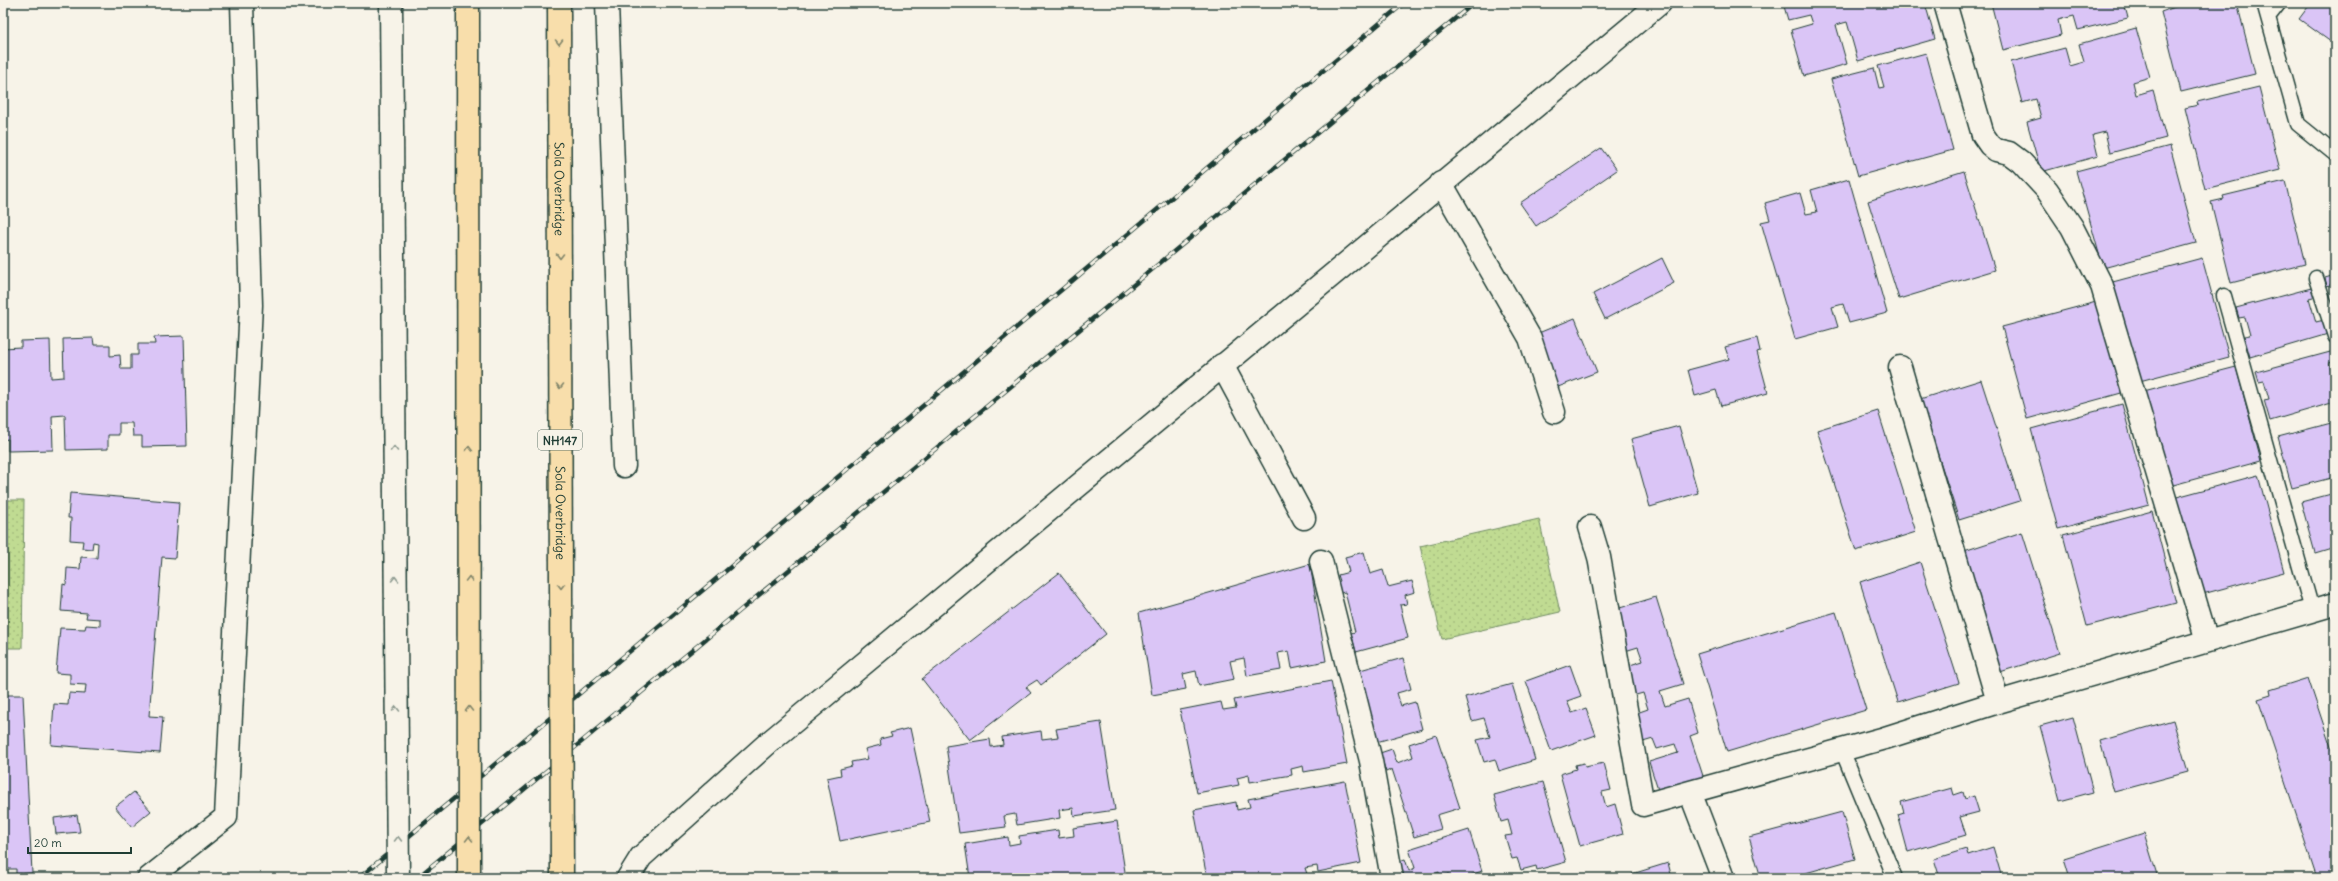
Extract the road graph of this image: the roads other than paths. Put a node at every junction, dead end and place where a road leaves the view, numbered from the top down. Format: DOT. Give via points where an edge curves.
graph roads {
  1 [pos="242,3"];
  2 [pos="391,3"];
  3 [pos="468,3"];
  4 [pos="559,3"];
  5 [pos="607,3"];
  6 [pos="1660,3"];
  7 [pos="1945,3"];
  8 [pos="2279,3"];
  9 [pos="2266,10"];
  10 [pos="2335,154"];
  11 [pos="1441,183"];
  12 [pos="2316,278"];
  13 [pos="2224,296"];
  14 [pos="2335,336"];
  15 [pos="1222,365"];
  16 [pos="1900,367"];
  17 [pos="1554,412"];
  18 [pos="624,466"];
  19 [pos="1304,518"];
  20 [pos="1590,527"];
  21 [pos="1321,561"];
  22 [pos="2335,604"];
  23 [pos="2312,610"];
  24 [pos="2207,641"];
  25 [pos="1998,702"];
  26 [pos="1842,750"];
  27 [pos="1690,792"];
  28 [pos="149,878"];
  29 [pos="398,878"];
  30 [pos="470,878"];
  31 [pos="562,878"];
  32 [pos="628,878"];
  33 [pos="1392,878"];
  34 [pos="1722,878"];
  35 [pos="1895,878"];
  1 -- 28 [label="street" via="252,305 226,816"];
  29 -- 2 [label="street, one-way, bridge"];
  30 -- 3 [label="highway, one-way, bridge"];
  4 -- 31 [label="highway, Sola Overbridge / NH147, one-way, bridge"];
  5 -- 18 [label="street"];
  6 -- 11 [label="street"];
  7 -- 24 [label="street" via="1983,135 1993,148 2021,162 2048,190 2072,226 2102,286"];
  8 -- 9 [label="lane"];
  9 -- 10 [label="lane" via="2298,124"];
  11 -- 15 [label="street"];
  11 -- 17 [label="street" via="1530,338"];
  12 -- 14 [label="lane"];
  13 -- 23 [label="lane"];
  15 -- 19 [label="street"];
  15 -- 32 [label="street" via="767,744 642,857"];
  16 -- 25 [label="street"];
  20 -- 27 [label="street" via="1600,557 1643,805"];
  21 -- 33 [label="street" via="1371,761"];
  22 -- 23 [label="street"];
  23 -- 24 [label="street"];
  24 -- 25 [label="street"];
  25 -- 26 [label="street"];
  26 -- 27 [label="street"];
  26 -- 35 [label="lane"];
  27 -- 34 [label="street"];
}
